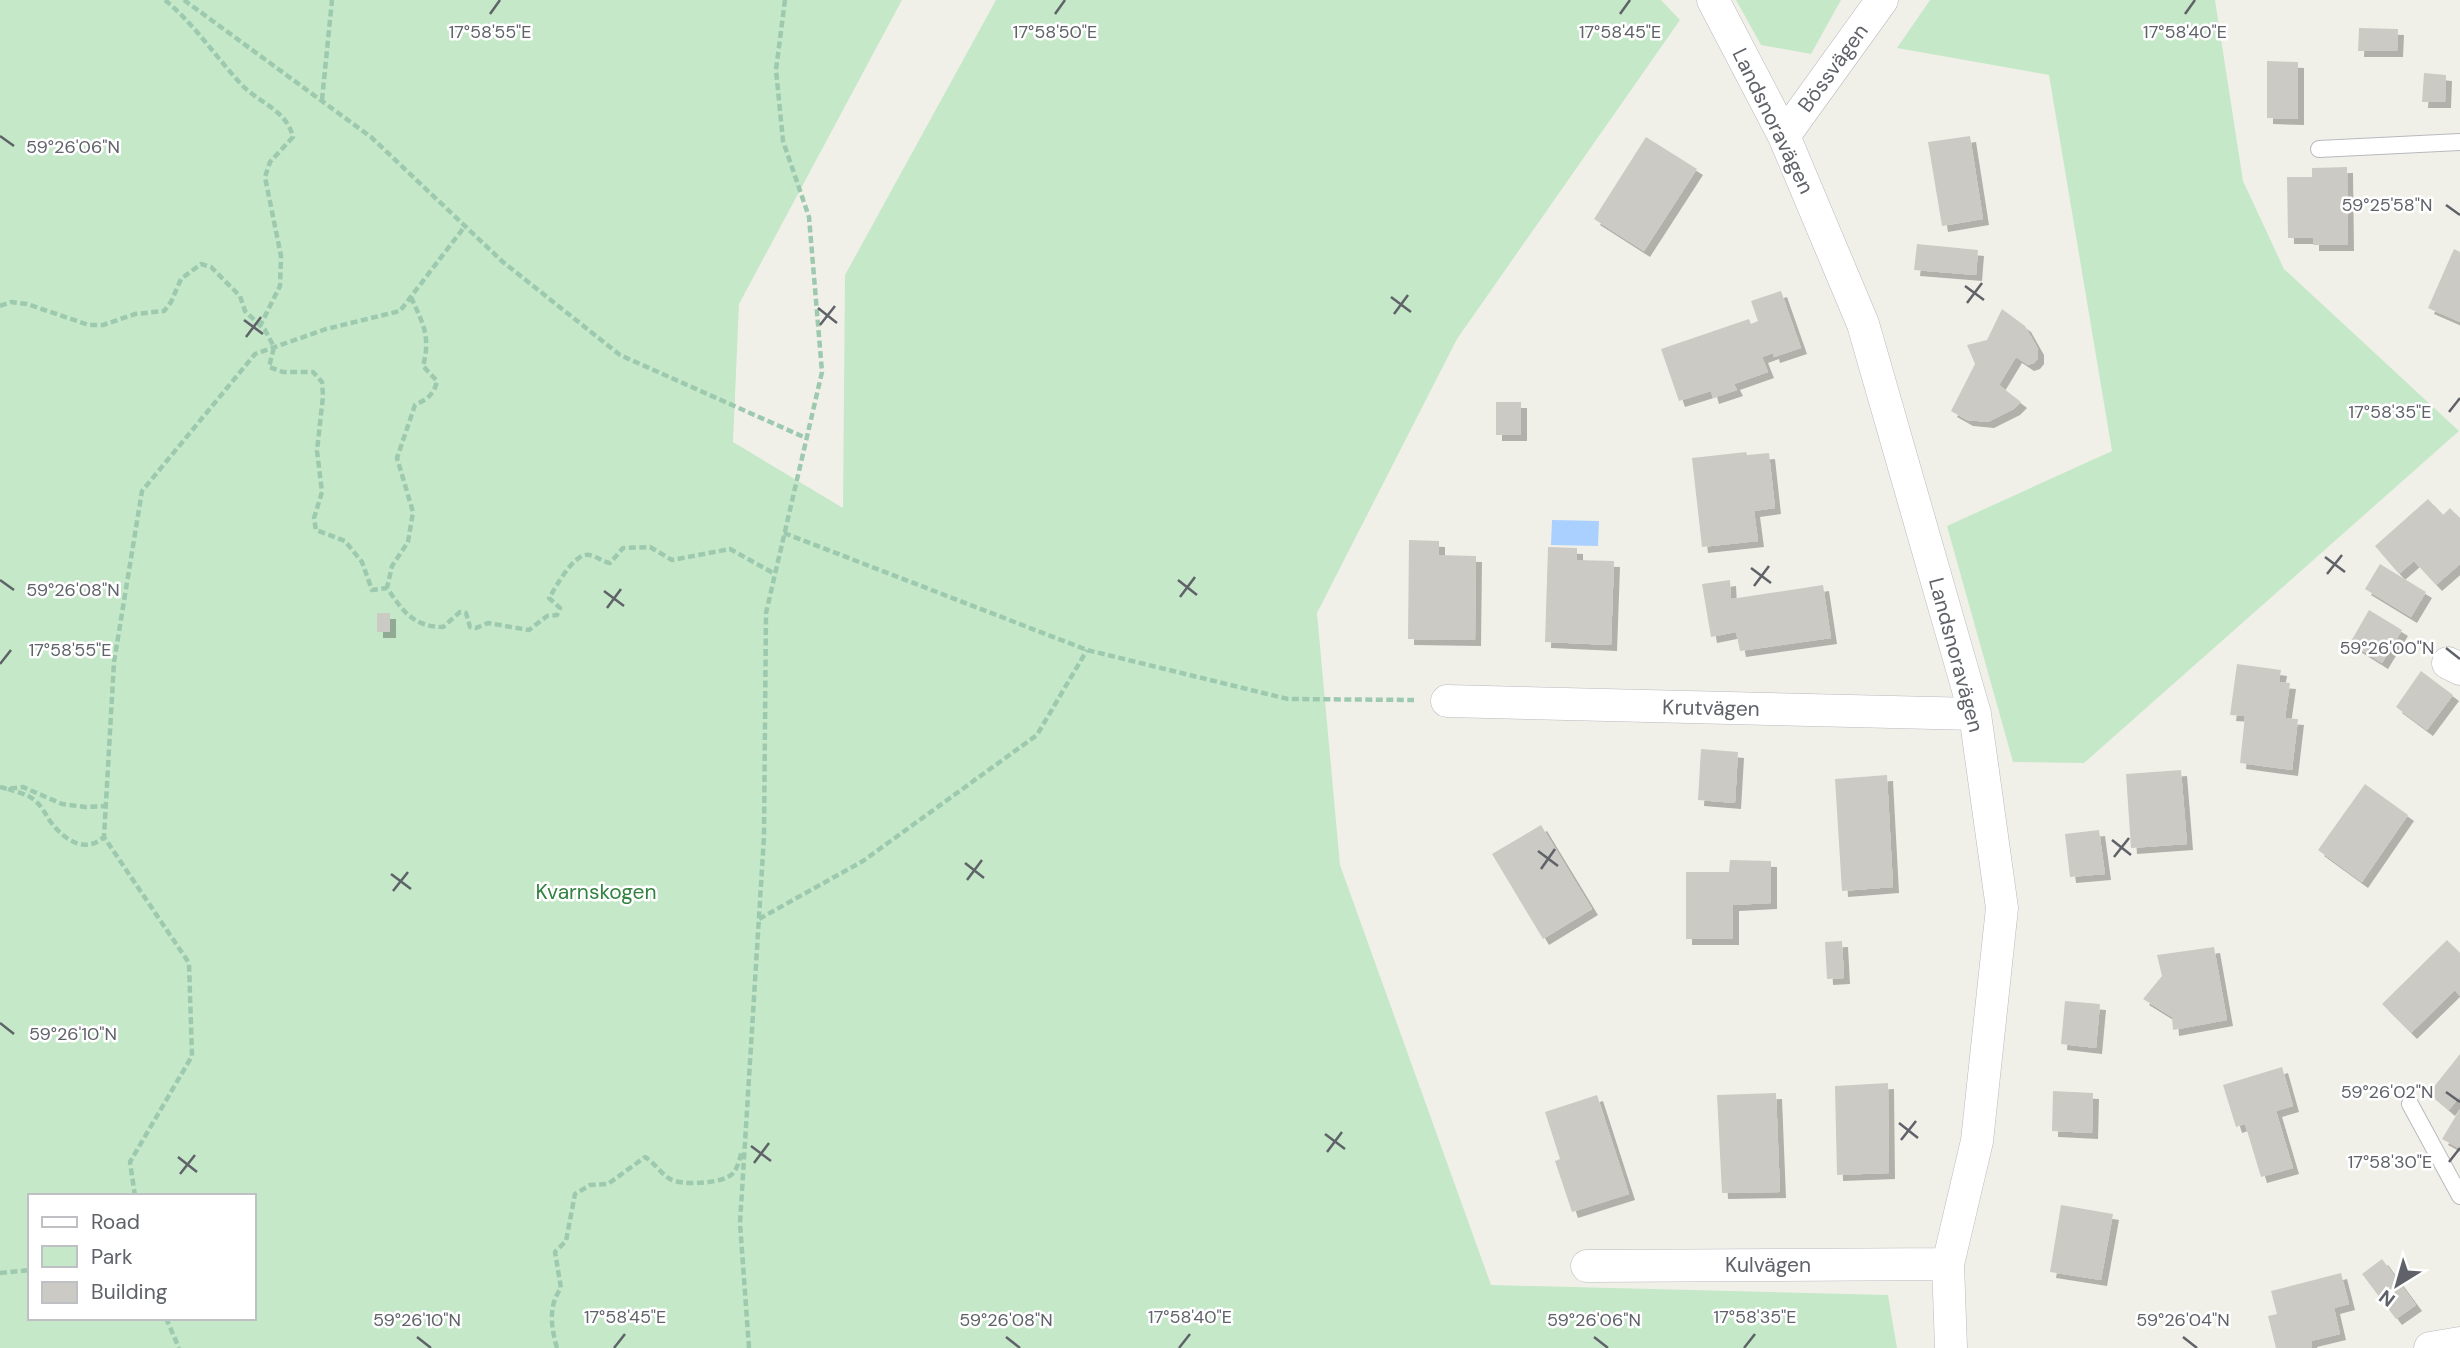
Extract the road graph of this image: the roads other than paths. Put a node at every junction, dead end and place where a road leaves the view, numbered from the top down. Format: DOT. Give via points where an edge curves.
graph roads {
  1 [pos="1713,0"];
  2 [pos="1882,0"];
  3 [pos="1784,136"];
  4 [pos="2460,142"];
  5 [pos="2319,149"];
  6 [pos="1447,701"];
  7 [pos="1975,714"];
  8 [pos="2410,1104"];
  9 [pos="2460,1196"];
  10 [pos="1948,1265"];
  11 [pos="1587,1266"];
  12 [pos="2460,1343"];
  13 [pos="1951,1348"];
  14 [pos="2430,1348"];
  1 -- 3 [label="street, Landsnoravägen"];
  2 -- 3 [label="street, Bössvägen"];
  3 -- 7 [label="street, Landsnoravägen" via="1863,324"];
  4 -- 5 [label="lane"];
  6 -- 7 [label="street, Krutvägen"];
  7 -- 10 [label="street, Landsnoravägen" via="2002,908 1978,1140"];
  8 -- 9 [label="lane"];
  10 -- 11 [label="street, Kulvägen"];
  10 -- 13 [label="street, Landsnoravägen"];
  12 -- 14 [label="street"];
}
